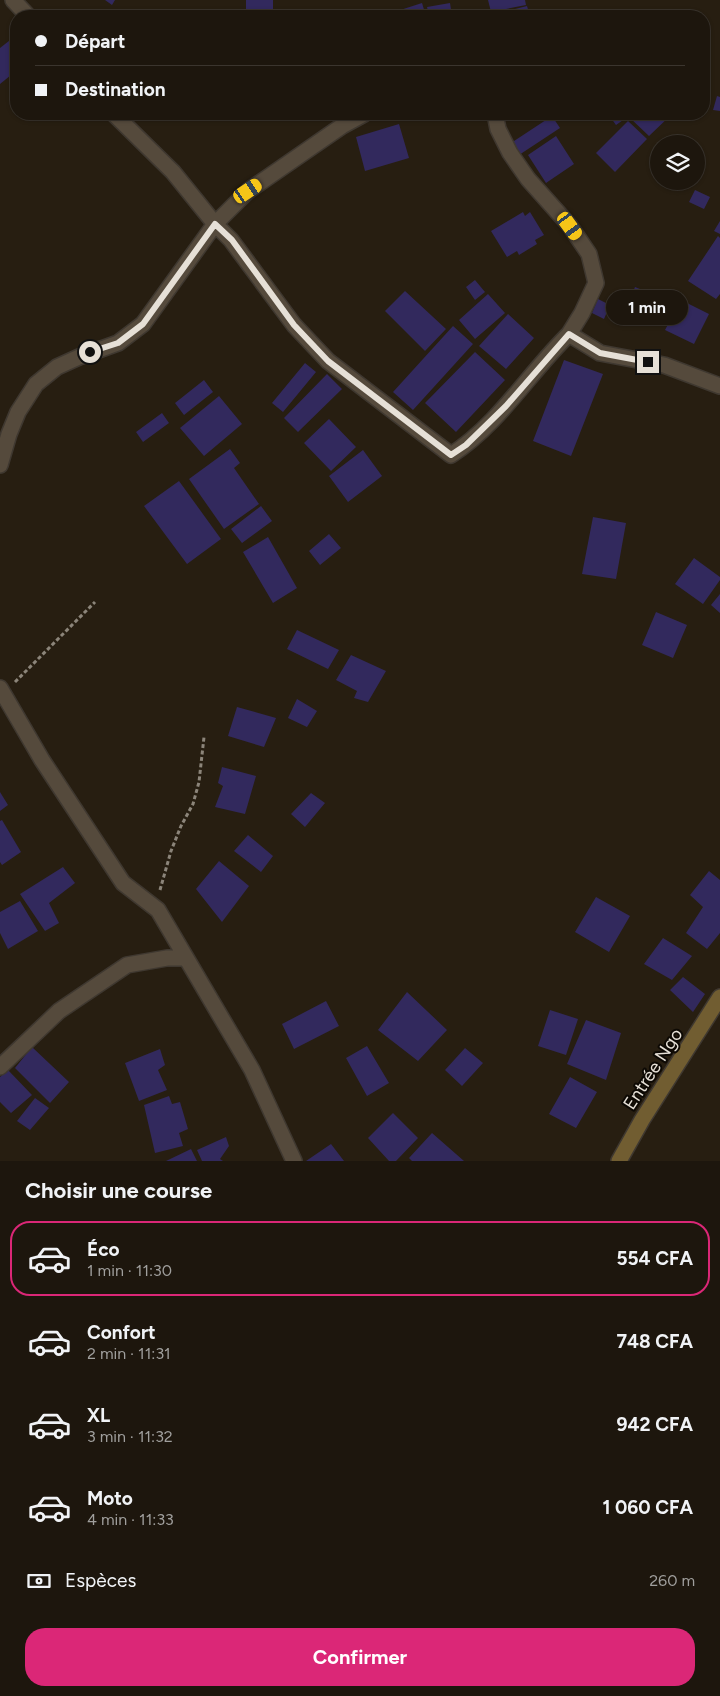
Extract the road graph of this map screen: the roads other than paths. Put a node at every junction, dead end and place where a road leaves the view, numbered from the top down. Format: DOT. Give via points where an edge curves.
graph roads {
  1 [pos="13,0"];
  2 [pos="22,10"];
  3 [pos="120,120"];
  4 [pos="353,120"];
  5 [pos="496,120"];
  6 [pos="215,224"];
  7 [pos="569,334"];
  8 [pos="720,386"];
  9 [pos="0,465"];
  10 [pos="2,691"];
  11 [pos="185,958"];
  12 [pos="720,997"];
  13 [pos="0,1067"];
  14 [pos="294,1161"];
  15 [pos="619,1161"];
  1 -- 2 [label="street"];
  3 -- 6 [label="street" via="162,159"];
  4 -- 6 [label="street" via="248,191"];
  5 -- 7 [label="street" via="510,153 528,179 590,254 596,283"];
  6 -- 7 [label="street" via="232,240 294,325 328,361 451,455 466,445 506,406"];
  6 -- 9 [label="street" via="143,324 118,343 58,367 36,384 18,412"];
  7 -- 8 [label="street" via="600,353 664,365"];
  10 -- 11 [label="street" via="42,760 123,883 158,910"];
  11 -- 13 [label="street" via="127,965 59,1011"];
  11 -- 14 [label="street" via="252,1070"];
  12 -- 15 [label="street, Entrée Ngo"];
}
